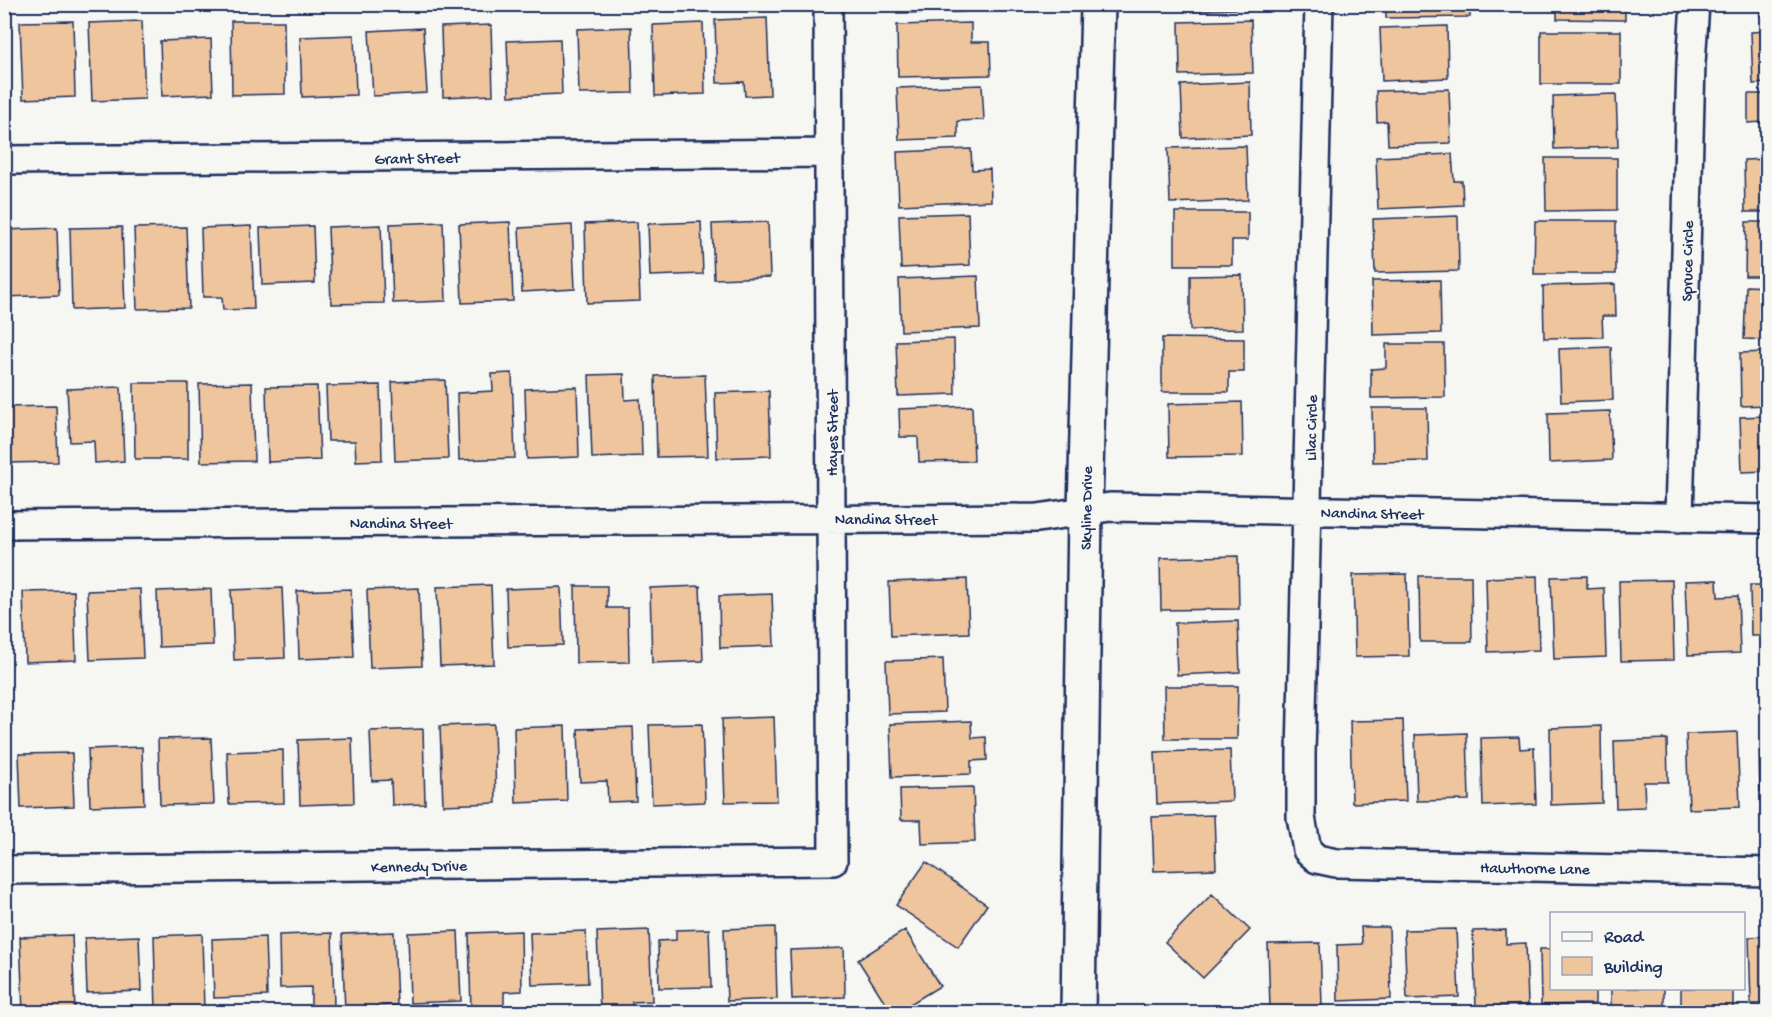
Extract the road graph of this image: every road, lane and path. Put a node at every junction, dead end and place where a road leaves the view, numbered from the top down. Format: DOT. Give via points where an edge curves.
graph roads {
  1 [pos="828,4"];
  2 [pos="1098,4"];
  3 [pos="1319,4"];
  4 [pos="1695,4"];
  5 [pos="830,153"];
  6 [pos="4,160"];
  7 [pos="1308,510"];
  8 [pos="1085,511"];
  9 [pos="832,518"];
  10 [pos="1679,518"];
  11 [pos="1767,519"];
  12 [pos="4,525"];
  13 [pos="1307,850"];
  14 [pos="833,861"];
  15 [pos="4,870"];
  16 [pos="1767,872"];
  17 [pos="1078,1012"];
  1 -- 5 [label="street, Hayes Street"];
  2 -- 8 [label="street, Skyline Drive"];
  3 -- 7 [label="street, Lilac Circle"];
  4 -- 10 [label="street, Spruce Circle"];
  5 -- 6 [label="street, Grant Street"];
  5 -- 9 [label="street, Hayes Street"];
  7 -- 8 [label="street, Nandina Street" via="1110,507"];
  7 -- 10 [label="street, Nandina Street"];
  7 -- 13 [label="street, Lilac Circle" via="1301,754 1301,817"];
  8 -- 9 [label="street, Nandina Street" via="1038,518"];
  8 -- 17 [label="street, Skyline Drive"];
  9 -- 12 [label="street, Nandina Street"];
  9 -- 14 [label="street, Hayes Street"];
  10 -- 11 [label="street, Nandina Street"];
  13 -- 16 [label="street, Hawthorne Lane" via="1317,859 1336,863"];
  14 -- 15 [label="street, Kennedy Drive"];
}
